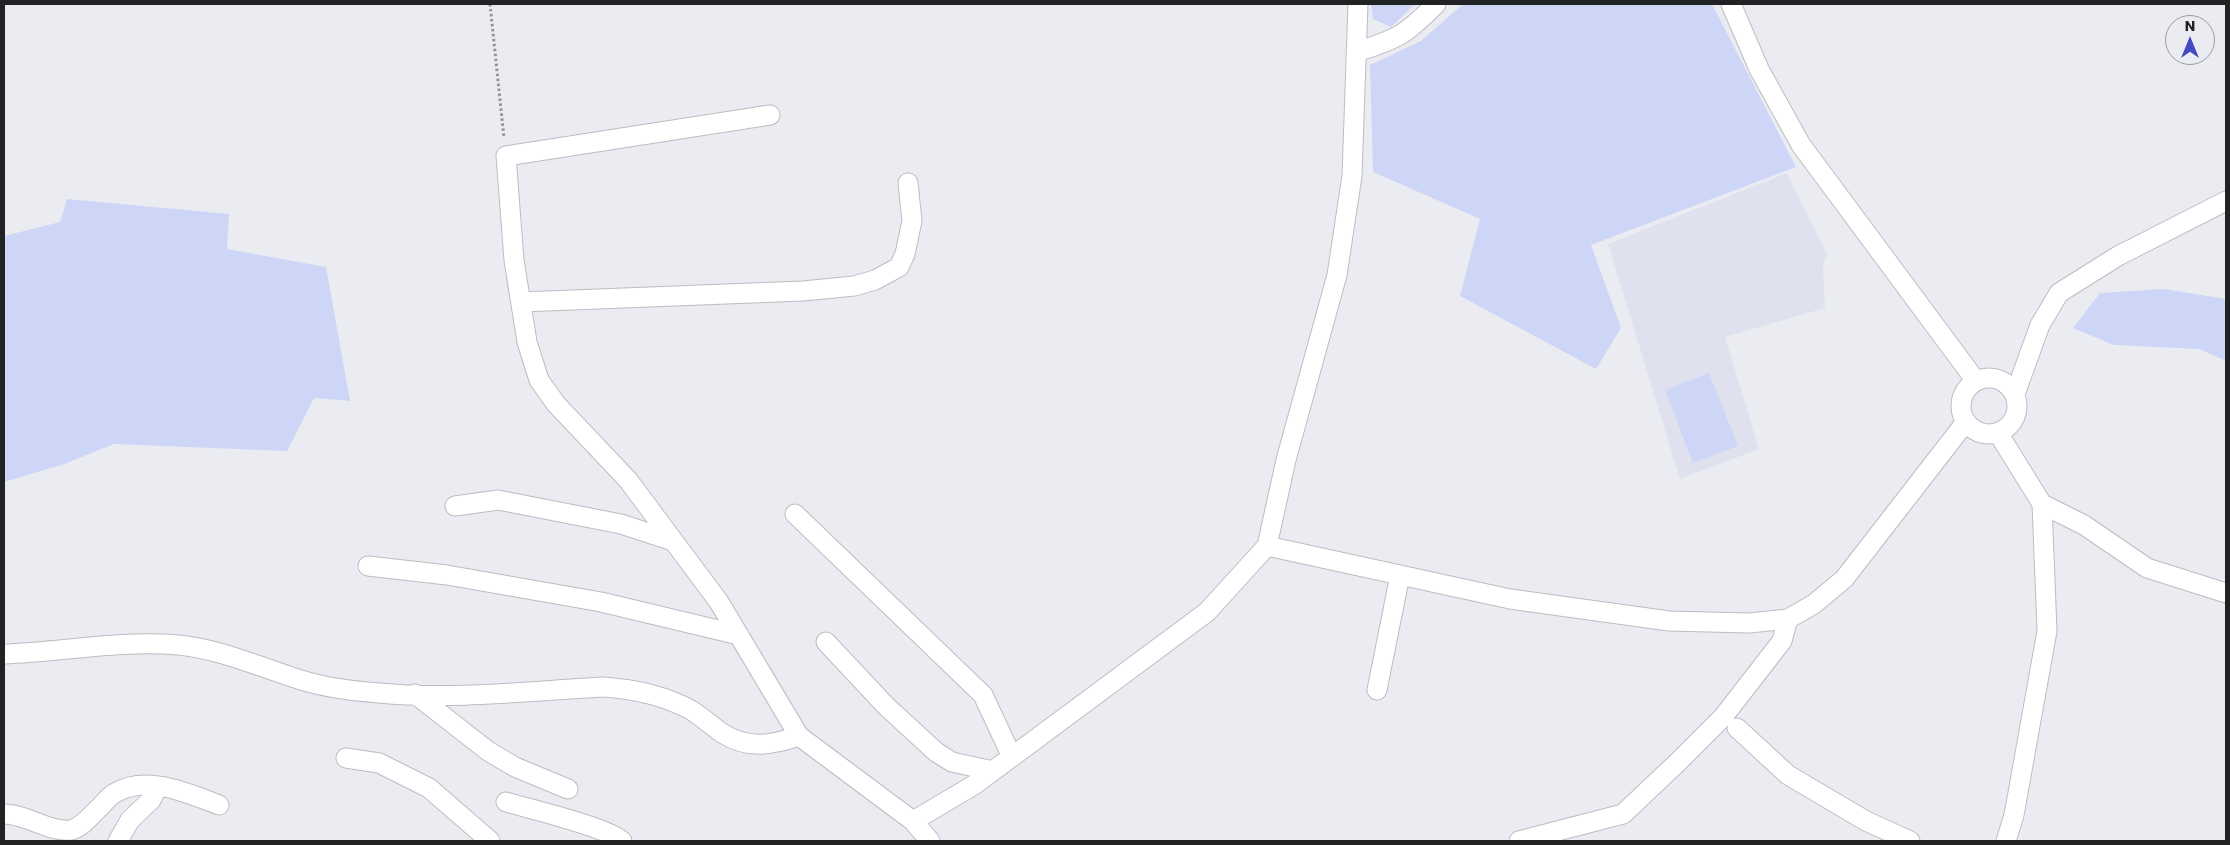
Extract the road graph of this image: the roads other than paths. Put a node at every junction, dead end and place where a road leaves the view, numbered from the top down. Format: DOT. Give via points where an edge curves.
graph roads {
  1 [pos="1358,4"];
  2 [pos="1436,4"];
  3 [pos="1731,4"];
  4 [pos="1356,52"];
  5 [pos="770,114"];
  6 [pos="908,183"];
  7 [pos="2226,201"];
  8 [pos="521,302"];
  9 [pos="1976,381"];
  10 [pos="2015,394"];
  11 [pos="1965,422"];
  12 [pos="1998,433"];
  13 [pos="2042,504"];
  14 [pos="455,506"];
  15 [pos="795,514"];
  16 [pos="673,540"];
  17 [pos="1267,546"];
  18 [pos="368,566"];
  19 [pos="1400,575"];
  20 [pos="2226,593"];
  21 [pos="1788,619"];
  22 [pos="739,635"];
  23 [pos="826,642"];
  24 [pos="4,654"];
  25 [pos="1377,690"];
  26 [pos="415,694"];
  27 [pos="1736,728"];
  28 [pos="799,736"];
  29 [pos="1012,757"];
  30 [pos="346,758"];
  31 [pos="993,771"];
  32 [pos="158,786"];
  33 [pos="568,789"];
  34 [pos="506,802"];
  35 [pos="219,805"];
  36 [pos="4,814"];
  37 [pos="914,821"];
  38 [pos="118,841"];
  39 [pos="490,841"];
  40 [pos="622,841"];
  41 [pos="930,841"];
  42 [pos="1519,841"];
  43 [pos="1910,841"];
  44 [pos="2006,841"];
  1 -- 4 [label="street"];
  2 -- 4 [label="street" via="1411,29 1395,39"];
  3 -- 9 [label="street" via="1759,69 1801,145"];
  4 -- 17 [label="street" via="1352,176 1337,275 1286,460"];
  5 -- 8 [label="street" via="506,156 514,260"];
  6 -- 8 [label="street" via="912,221 905,254 899,267 875,280 854,286 803,291"];
  7 -- 10 [label="street" via="2118,256 2059,293 2040,325"];
  8 -- 16 [label="street" via="527,342 539,380 556,404 628,480"];
  9 -- 10 [label="street" via="1994,378 2004,382"];
  9 -- 11 [label="street" via="1968,387 1960,404"];
  10 -- 12 [label="street" via="2017,414 2006,429"];
  11 -- 12 [label="street" via="1980,434"];
  11 -- 21 [label="street" via="1844,580 1814,604"];
  12 -- 13 [label="street"];
  13 -- 20 [label="street" via="2084,525 2147,568"];
  13 -- 44 [label="street" via="2047,631 2014,816"];
  14 -- 16 [label="street" via="498,500 621,524"];
  15 -- 29 [label="street" via="983,695"];
  16 -- 22 [label="street" via="720,602"];
  17 -- 19 [label="street"];
  17 -- 29 [label="street" via="1207,612"];
  18 -- 22 [label="street" via="447,575 601,602"];
  19 -- 21 [label="street" via="1510,599 1668,621 1749,623"];
  19 -- 25 [label="street"];
  21 -- 42 [label="street" via="1782,641 1723,717 1623,814"];
  22 -- 28 [label="street"];
  23 -- 31 [label="street" via="886,706 936,752 952,762"];
  24 -- 26 [label="street" via="143,644 178,645 216,652 303,681 339,689"];
  26 -- 28 [label="street" via="624,688 670,700 740,742 772,745"];
  26 -- 33 [label="street" via="488,751 515,767"];
  27 -- 43 [label="street" via="1788,775 1866,821"];
  28 -- 37 [label="street"];
  29 -- 31 [label="street"];
  30 -- 39 [label="street" via="379,763 429,788"];
  31 -- 37 [label="street"];
  32 -- 35 [label="street"];
  32 -- 36 [label="street" via="127,788 114,793 83,823 68,830 16,814"];
  32 -- 38 [label="street" via="151,800 130,820"];
  34 -- 40 [label="street" via="591,827"];
  37 -- 41 [label="street"];
}
